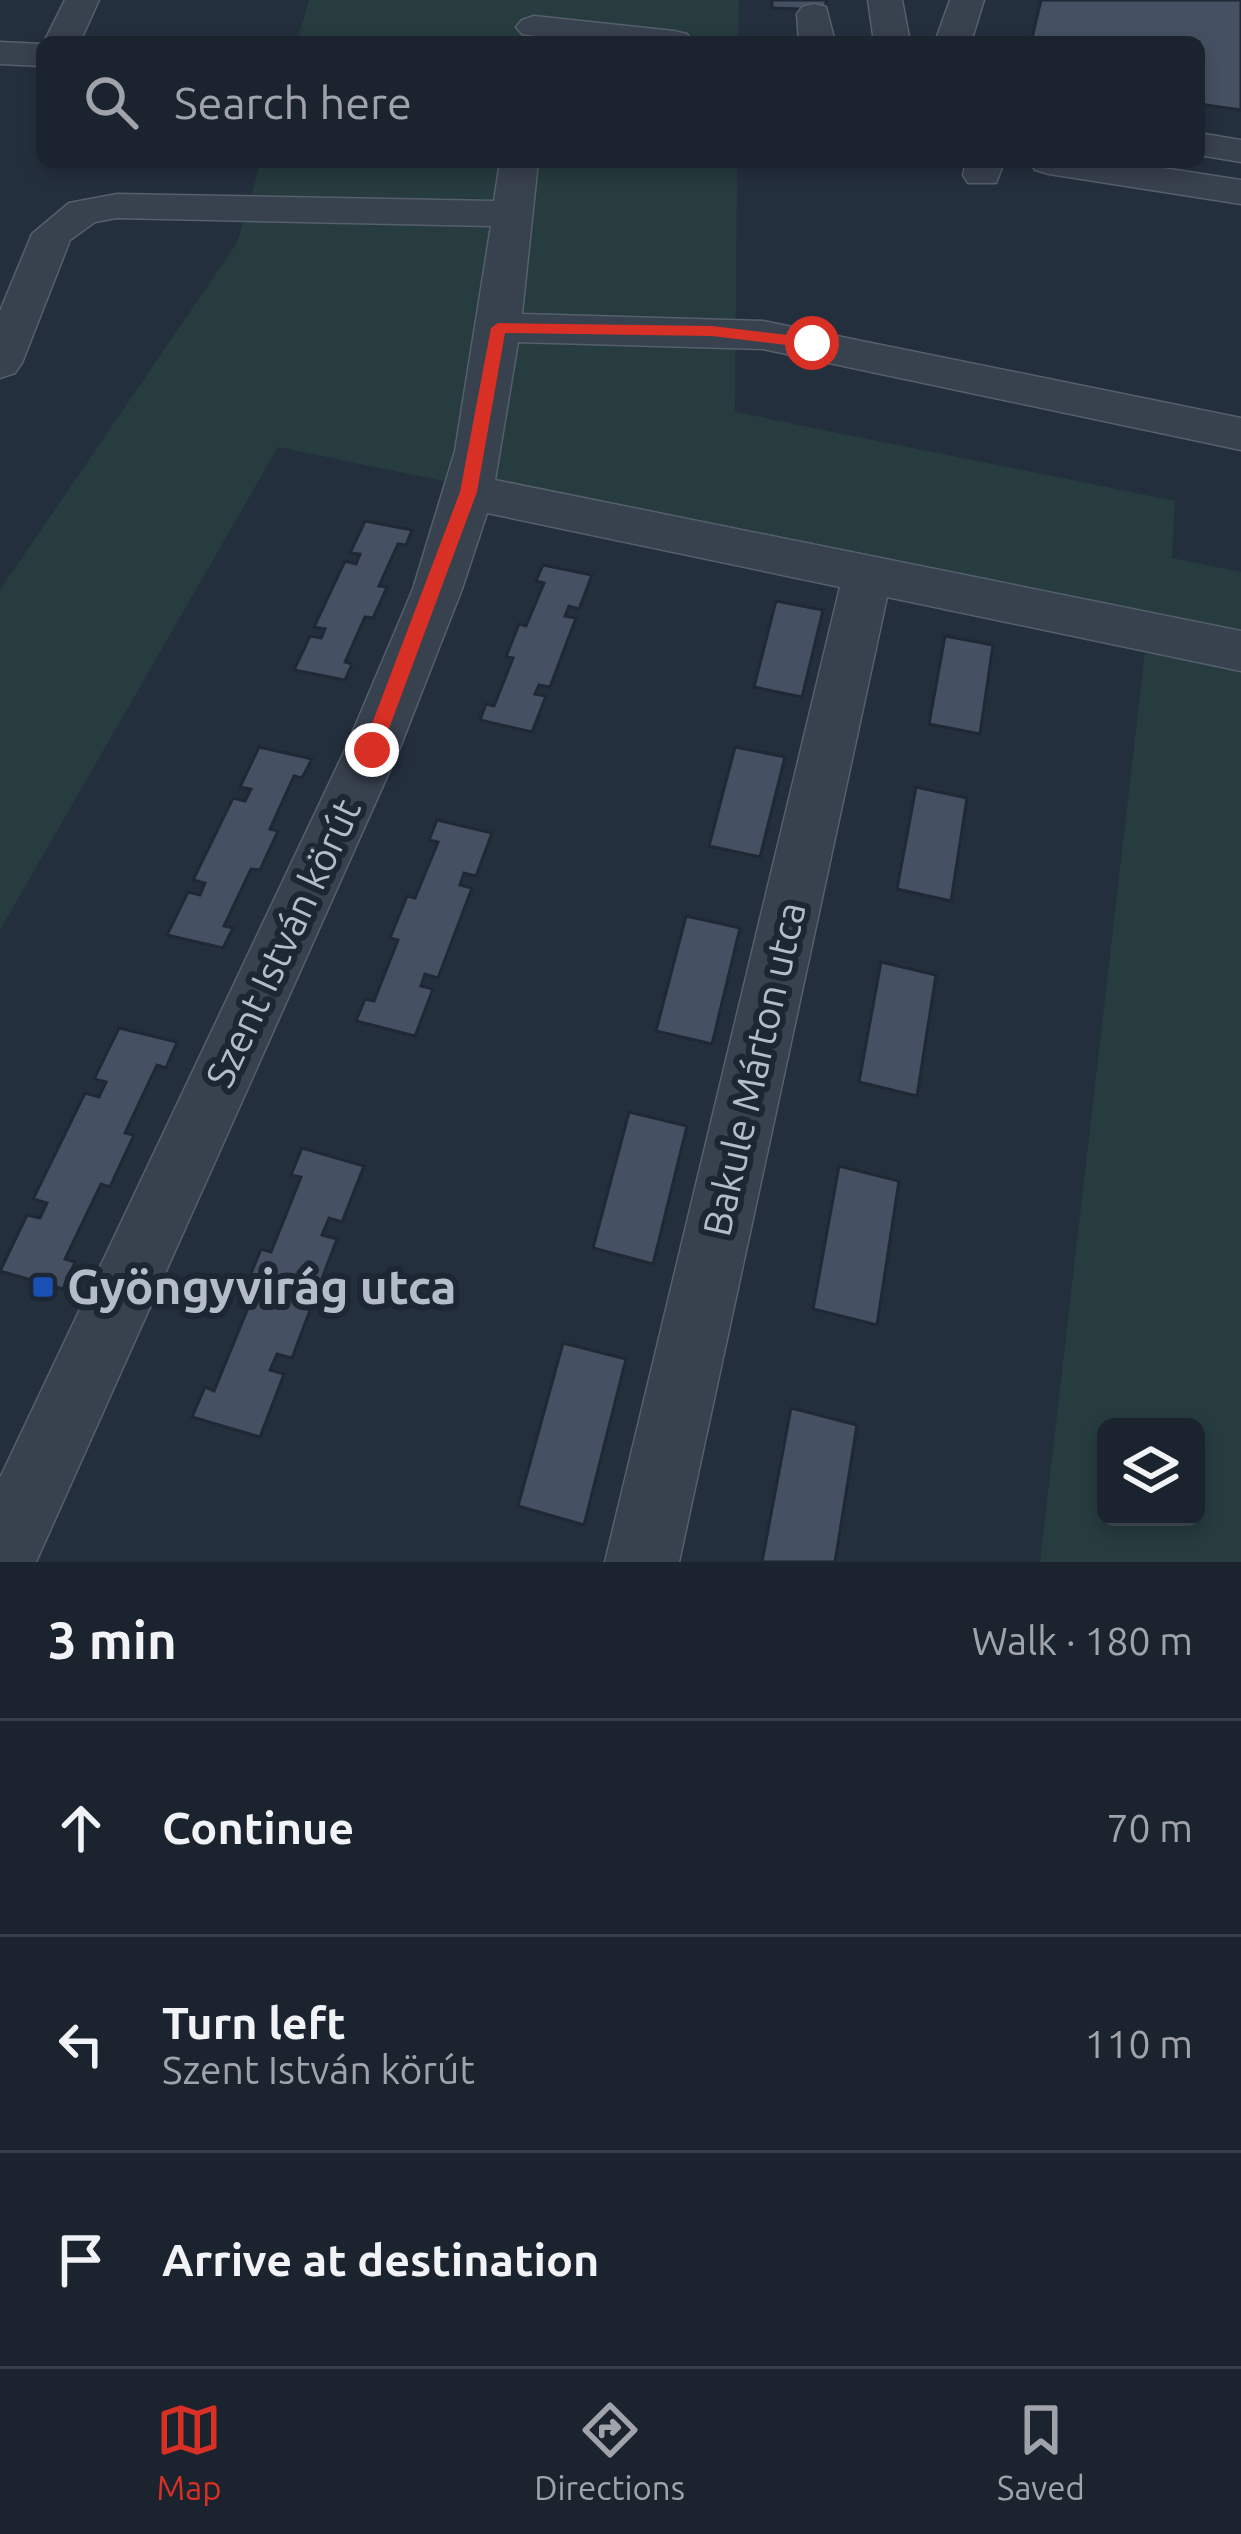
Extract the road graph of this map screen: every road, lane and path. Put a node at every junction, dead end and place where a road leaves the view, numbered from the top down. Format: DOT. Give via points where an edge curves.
graph roads {
  1 [pos="82,0"];
  2 [pos="885,0"];
  3 [pos="967,0"];
  4 [pos="534,23"];
  5 [pos="65,36"];
  6 [pos="630,36"];
  7 [pos="891,36"];
  8 [pos="954,36"];
  9 [pos="0,53"];
  10 [pos="36,55"];
  11 [pos="1222,151"];
  12 [pos="518,168"];
  13 [pos="1088,168"];
  14 [pos="1224,189"];
  15 [pos="512,214"];
  16 [pos="498,328"];
  17 [pos="0,363"];
  18 [pos="1241,434"];
  19 [pos="469,492"];
  20 [pos="867,576"];
  21 [pos="1241,651"];
  22 [pos="0,1559"];
  23 [pos="642,1562"];
  1 -- 5 [label="street"];
  2 -- 7 [label="street"];
  3 -- 8 [label="street"];
  4 -- 6 [label="street"];
  9 -- 10 [label="street"];
  11 -- 14 [label="street"];
  12 -- 15 [label="street, Szent István körút"];
  13 -- 14 [label="street"];
  15 -- 16 [label="street, Szent István körút"];
  15 -- 17 [label="street" via="117,206 83,212 52,234"];
  16 -- 18 [label="street" via="763,335"];
  16 -- 19 [label="street, Szent István körút"];
  19 -- 20 [label="street"];
  19 -- 22 [label="street, Szent István körút" via="372,750"];
  20 -- 21 [label="street"];
  20 -- 23 [label="street, Bakule Márton utca"];
}
